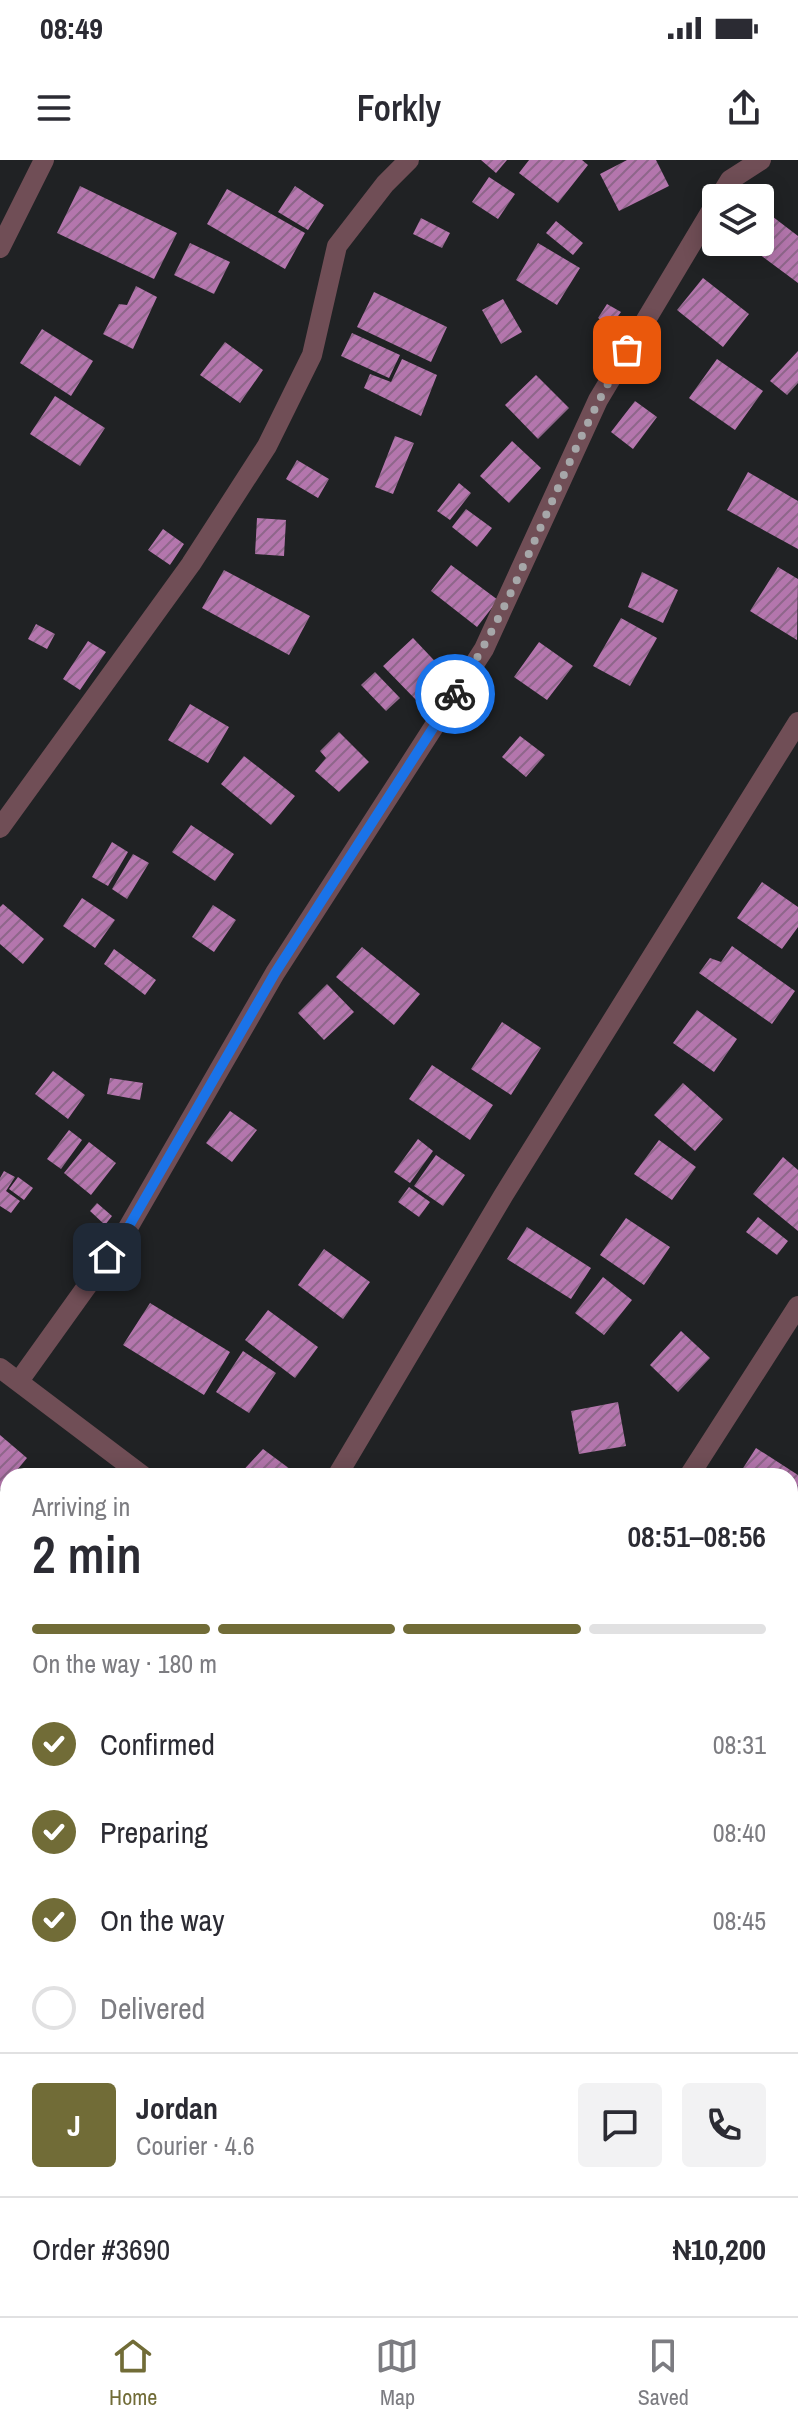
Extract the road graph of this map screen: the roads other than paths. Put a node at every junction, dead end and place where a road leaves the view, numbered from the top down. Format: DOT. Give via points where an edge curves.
graph roads {
  1 [pos="44,160"];
  2 [pos="409,160"];
  3 [pos="761,160"];
  4 [pos="727,184"];
  5 [pos="702,225"];
  6 [pos="0,248"];
  7 [pos="798,722"];
  8 [pos="0,828"];
  9 [pos="798,1306"];
  10 [pos="0,1368"];
  11 [pos="19,1381"];
  12 [pos="133,1468"];
  13 [pos="342,1468"];
  14 [pos="694,1468"];
  1 -- 6 [label="street"];
  2 -- 8 [label="street" via="337,246 312,355 267,446 191,564"];
  3 -- 4 [label="street"];
  5 -- 11 [label="street" via="598,400 484,649 275,973 125,1233"];
  7 -- 13 [label="street" via="503,1196"];
  9 -- 14 [label="street"];
  10 -- 11 [label="street"];
  11 -- 12 [label="street"];
}
